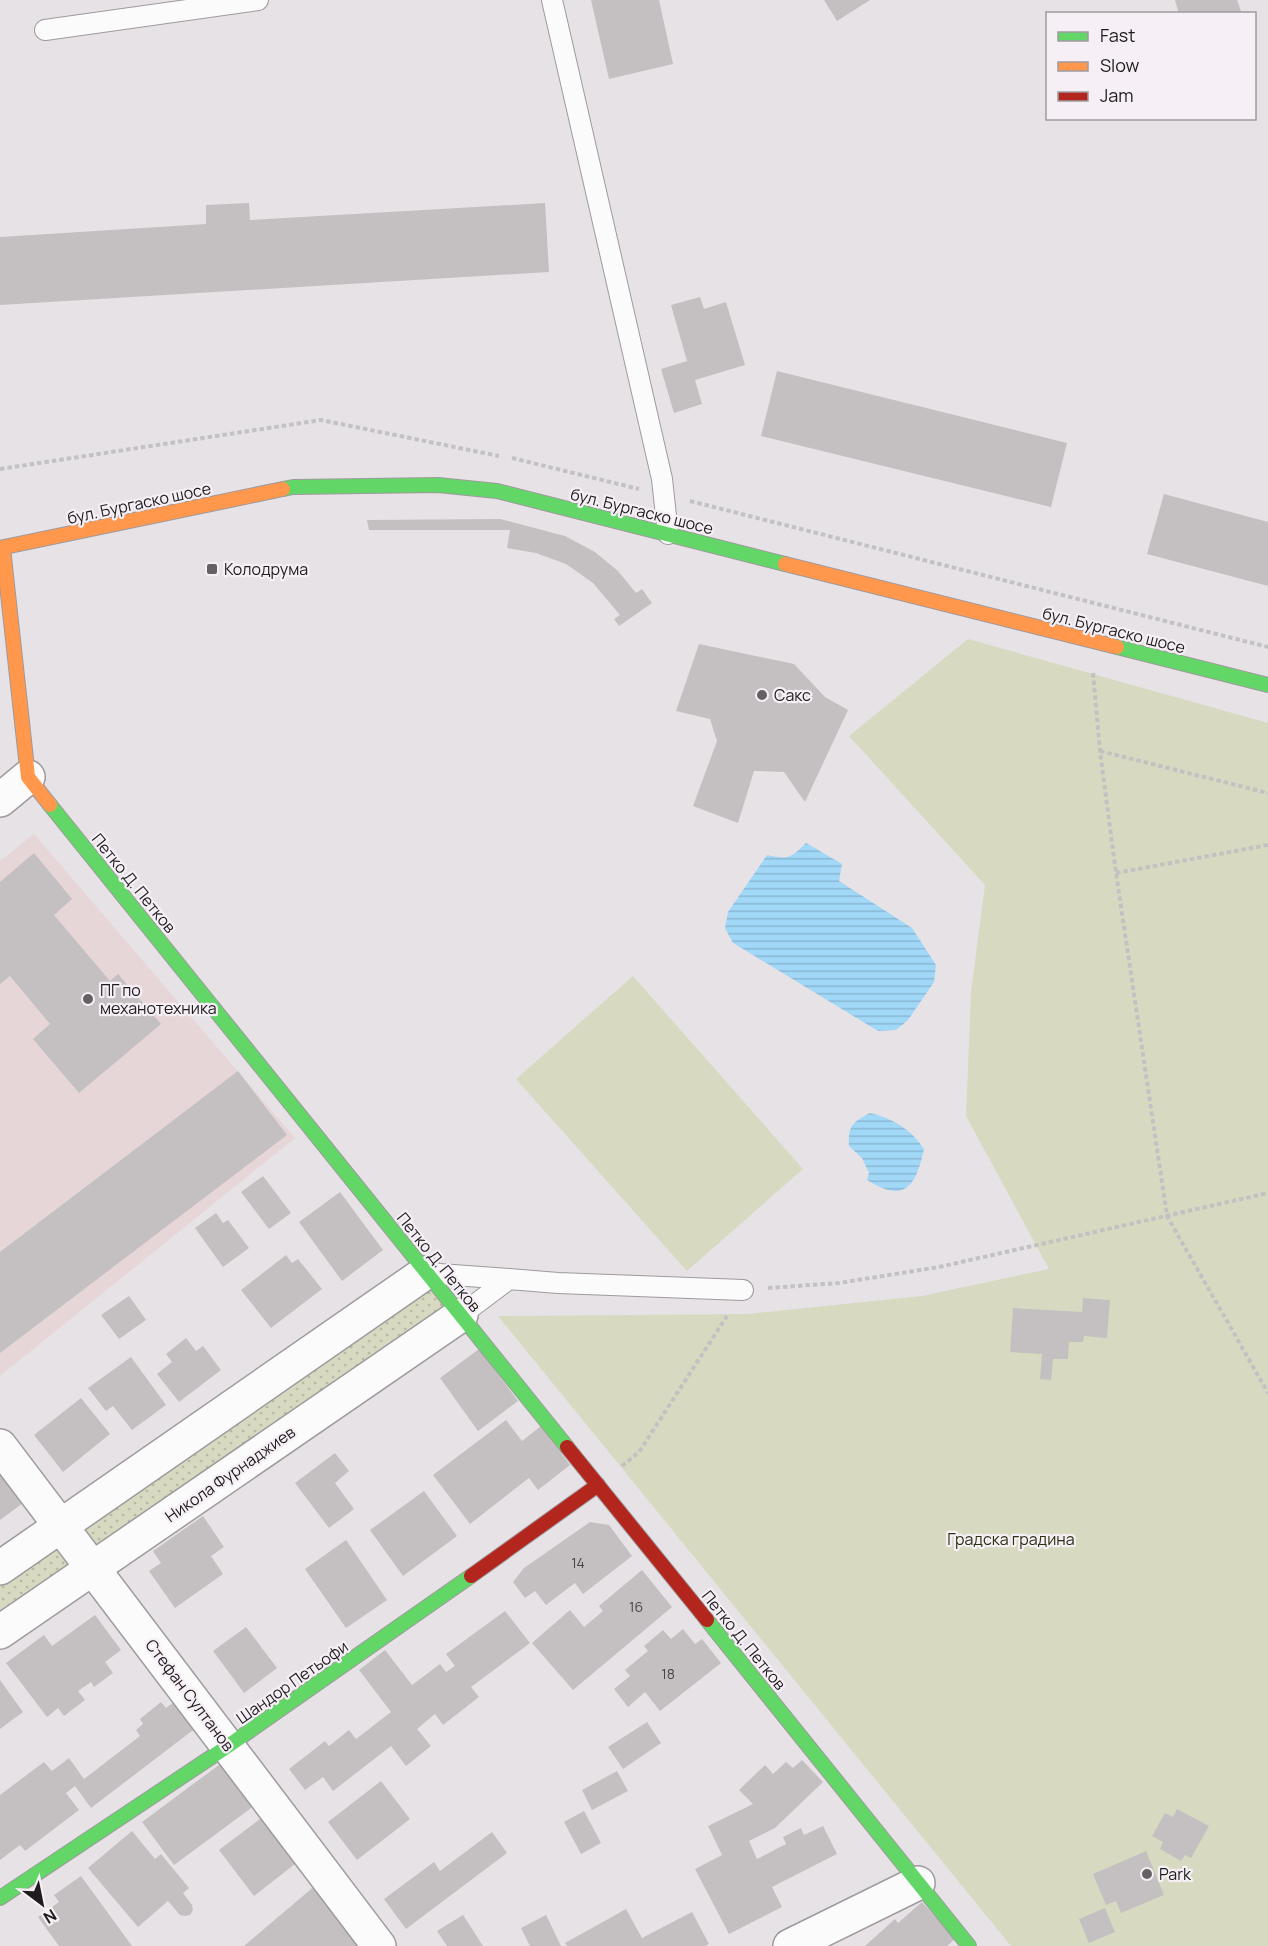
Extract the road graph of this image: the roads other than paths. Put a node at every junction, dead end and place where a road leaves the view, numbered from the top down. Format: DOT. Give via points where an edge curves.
graph roads {
  1 [pos="258,0"];
  2 [pos="552,0"];
  3 [pos="45,30"];
  4 [pos="668,534"];
  5 [pos="2,548"];
  6 [pos="1268,685"];
  7 [pos="28,777"];
  8 [pos="0,800"];
  9 [pos="425,1273"];
  10 [pos="509,1279"];
  11 [pos="743,1290"];
  12 [pos="461,1315"];
  13 [pos="0,1446"];
  14 [pos="598,1485"];
  15 [pos="61,1526"];
  16 [pos="0,1568"];
  17 [pos="94,1568"];
  18 [pos="0,1632"];
  19 [pos="228,1746"];
  20 [pos="918,1883"];
  21 [pos="0,1898"];
  22 [pos="379,1946"];
  23 [pos="790,1946"];
  24 [pos="969,1946"];
  1 -- 3 [label="lane"];
  2 -- 4 [label="lane" via="662,479"];
  4 -- 5 [label="street, бул. Бургаско шосе" via="497,491 438,485 293,487"];
  4 -- 6 [label="street, бул. Бургаско шосе"];
  5 -- 7 [label="street"];
  7 -- 8 [label="street"];
  7 -- 9 [label="street, Петко Д. Петков"];
  9 -- 10 [label="lane"];
  9 -- 12 [label="street, Петко Д. Петков"];
  9 -- 15 [label="street"];
  10 -- 11 [label="lane"];
  10 -- 12 [label="lane"];
  12 -- 14 [label="street, Петко Д. Петков"];
  12 -- 17 [label="street, Никола Фурнаджиев"];
  13 -- 15 [label="street, Стефан Султанов"];
  14 -- 19 [label="street, Шандор Петьофи"];
  14 -- 20 [label="street, Петко Д. Петков"];
  15 -- 16 [label="street"];
  15 -- 17 [label="street, Стефан Султанов"];
  17 -- 18 [label="street, Никола Фурнаджиев"];
  17 -- 19 [label="street, Стефан Султанов"];
  19 -- 21 [label="street, Шандор Петьофи"];
  19 -- 22 [label="street, Стефан Султанов"];
  20 -- 23 [label="street"];
  20 -- 24 [label="street, Петко Д. Петков"];
}
